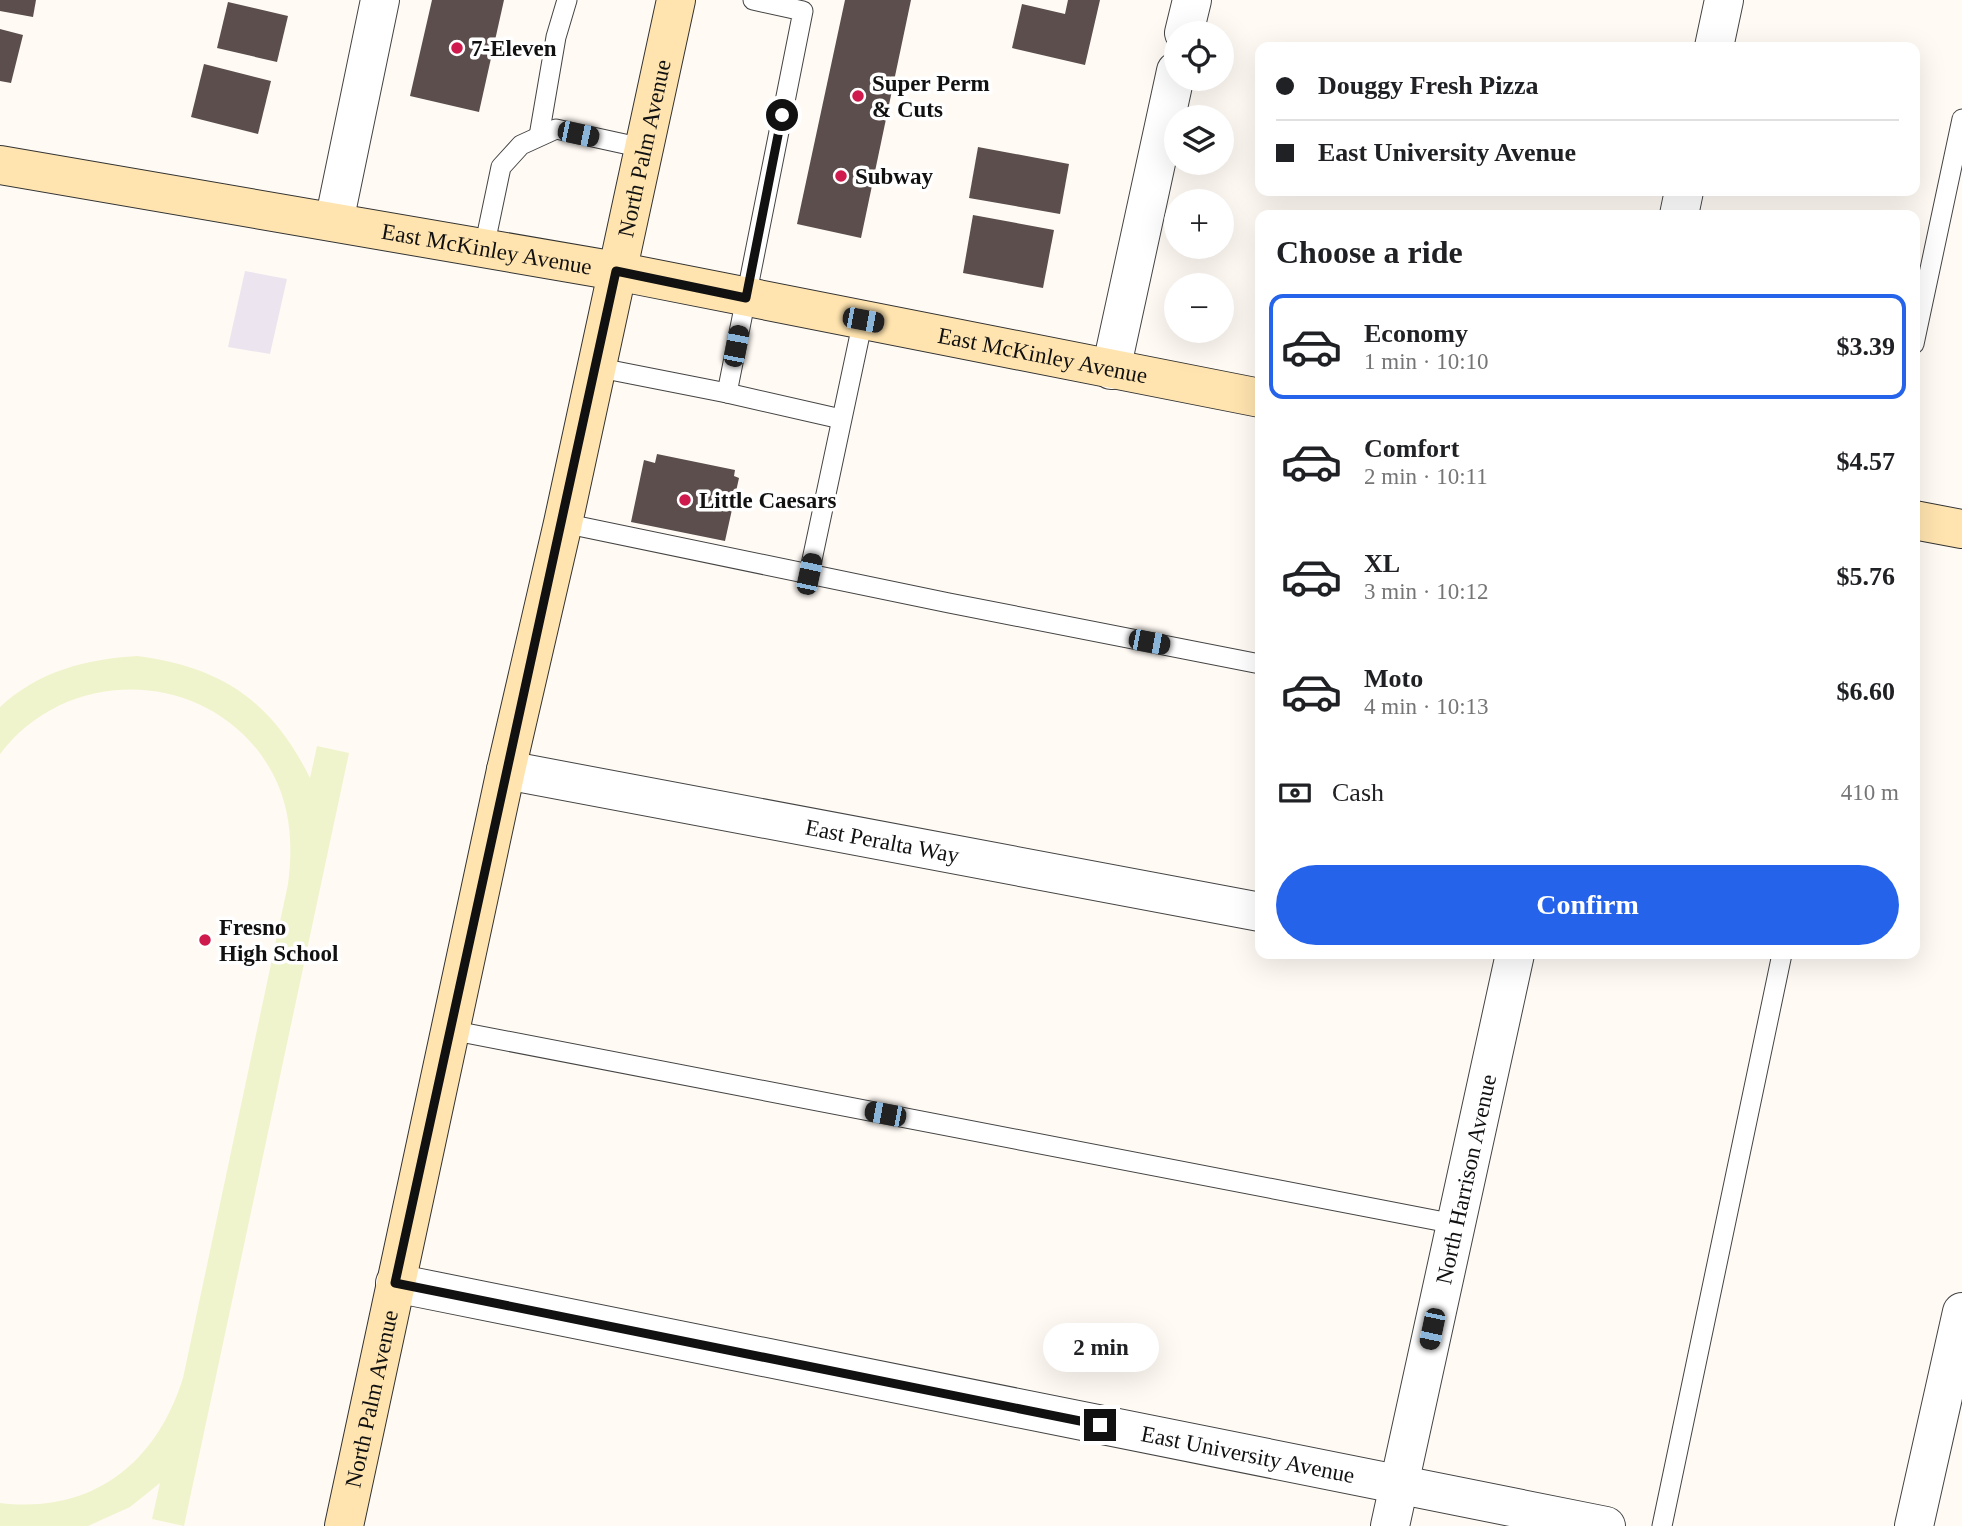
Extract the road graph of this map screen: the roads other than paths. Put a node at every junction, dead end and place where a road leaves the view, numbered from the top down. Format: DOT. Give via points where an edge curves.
graph roads {
  1 [pos="380,0"];
  2 [pos="567,0"];
  3 [pos="676,0"];
  4 [pos="753,0"];
  5 [pos="1192,0"];
  6 [pos="1724,0"];
  7 [pos="1187,21"];
  8 [pos="1715,42"];
  9 [pos="1172,91"];
  10 [pos="1962,119"];
  11 [pos="539,136"];
  12 [pos="643,148"];
  13 [pos="0,165"];
  14 [pos="334,222"];
  15 [pos="484,248"];
  16 [pos="616,271"];
  17 [pos="746,298"];
  18 [pos="1920,316"];
  19 [pos="863,320"];
  20 [pos="595,368"];
  21 [pos="1111,370"];
  22 [pos="727,393"];
  23 [pos="1255,397"];
  24 [pos="841,419"];
  25 [pos="1920,521"];
  26 [pos="563,523"];
  27 [pos="1962,529"];
  28 [pos="809,574"];
  29 [pos="1255,663"];
  30 [pos="506,770"];
  31 [pos="1255,911"];
  32 [pos="1503,959"];
  33 [pos="1781,959"];
  34 [pos="450,1030"];
  35 [pos="1455,1224"];
  36 [pos="395,1283"];
  37 [pos="1962,1312"];
  38 [pos="1398,1485"];
  39 [pos="344,1526"];
  40 [pos="1390,1526"];
  41 [pos="1606,1526"];
  42 [pos="1662,1526"];
  43 [pos="1914,1526"];
  1 -- 14 [label="street"];
  2 -- 11 [label="lane"];
  3 -- 12 [label="main road, North Palm Avenue"];
  4 -- 17 [label="lane" via="803,10"];
  5 -- 7 [label="street"];
  6 -- 8 [label="street"];
  9 -- 21 [label="street"];
  10 -- 18 [label="lane"];
  11 -- 12 [label="lane" via="556,129"];
  11 -- 15 [label="lane" via="521,145 501,167"];
  12 -- 16 [label="main road, North Palm Avenue"];
  13 -- 14 [label="main road, East McKinley Avenue"];
  14 -- 15 [label="main road, East McKinley Avenue"];
  15 -- 16 [label="main road, East McKinley Avenue"];
  16 -- 17 [label="main road, East McKinley Avenue"];
  16 -- 20 [label="main road, North Palm Avenue"];
  17 -- 19 [label="main road, East McKinley Avenue"];
  17 -- 22 [label="lane"];
  19 -- 21 [label="main road, East McKinley Avenue"];
  19 -- 24 [label="lane"];
  20 -- 22 [label="lane"];
  20 -- 26 [label="main road, North Palm Avenue"];
  21 -- 23 [label="main road, East McKinley Avenue"];
  22 -- 24 [label="lane"];
  24 -- 28 [label="lane"];
  25 -- 27 [label="main road"];
  26 -- 28 [label="lane"];
  26 -- 30 [label="main road, North Palm Avenue"];
  28 -- 29 [label="lane"];
  30 -- 31 [label="street, East Peralta Way"];
  30 -- 34 [label="main road, North Palm Avenue"];
  32 -- 35 [label="street, North Harrison Avenue"];
  33 -- 42 [label="lane"];
  34 -- 35 [label="lane"];
  34 -- 36 [label="main road, North Palm Avenue"];
  35 -- 38 [label="street, North Harrison Avenue"];
  36 -- 38 [label="street, East University Avenue"];
  36 -- 39 [label="main road, North Palm Avenue"];
  37 -- 43 [label="street"];
  38 -- 40 [label="street, North Harrison Avenue"];
  38 -- 41 [label="street, East University Avenue"];
}
